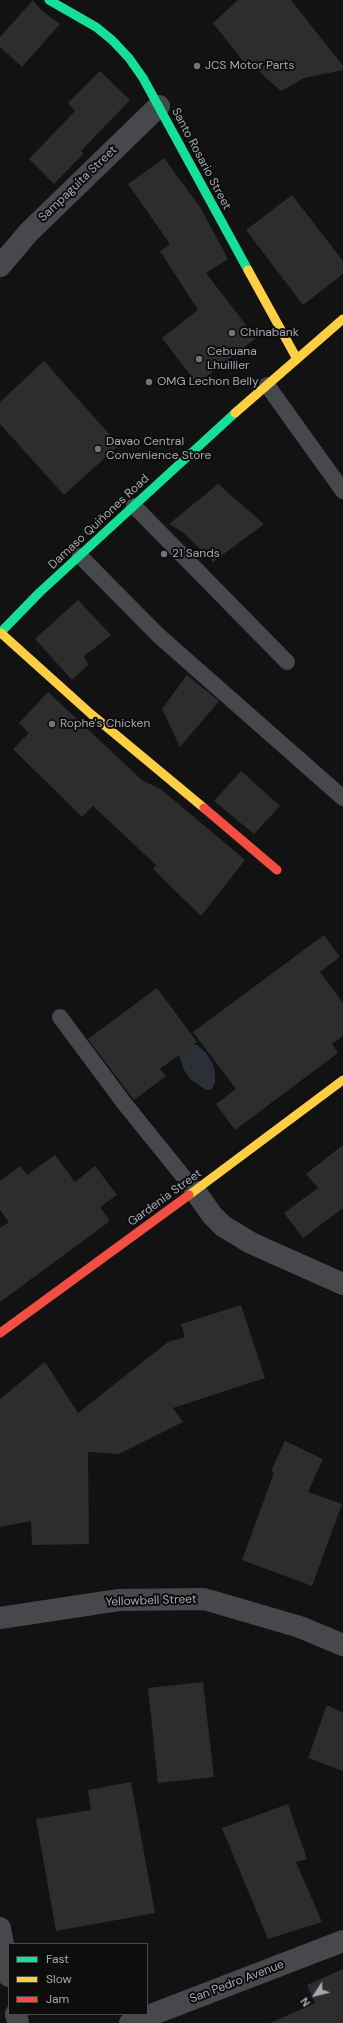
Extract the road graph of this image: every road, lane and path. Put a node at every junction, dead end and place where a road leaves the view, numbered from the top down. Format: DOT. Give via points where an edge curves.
graph roads {
  1 [pos="49,0"];
  2 [pos="159,106"];
  3 [pos="0,266"];
  4 [pos="343,319"];
  5 [pos="297,359"];
  6 [pos="267,385"];
  7 [pos="343,491"];
  8 [pos="134,506"];
  9 [pos="80,556"];
  10 [pos="0,633"];
  11 [pos="287,662"];
  12 [pos="343,798"];
  13 [pos="277,870"];
  14 [pos="60,1017"];
  15 [pos="343,1080"];
  16 [pos="195,1191"];
  17 [pos="343,1284"];
  18 [pos="0,1333"];
  19 [pos="0,1618"];
  20 [pos="343,1645"];
  21 [pos="0,1928"];
  22 [pos="343,1941"];
  23 [pos="8,1971"];
  24 [pos="130,2023"];
  1 -- 2 [label="street, Santo Rosario Street" via="96,27 112,40 129,58"];
  2 -- 3 [label="street, Sampaguita Street" via="29,232"];
  2 -- 5 [label="street, Santo Rosario Street"];
  4 -- 5 [label="street, Damaso Quiñones Road"];
  5 -- 6 [label="street, Damaso Quiñones Road"];
  6 -- 7 [label="lane"];
  6 -- 8 [label="street, Damaso Quiñones Road"];
  8 -- 9 [label="street, Damaso Quiñones Road"];
  8 -- 11 [label="lane"];
  9 -- 10 [label="street, Damaso Quiñones Road"];
  9 -- 12 [label="lane" via="158,635"];
  10 -- 13 [label="street" via="91,714"];
  14 -- 16 [label="lane" via="124,1103"];
  15 -- 16 [label="street, Gardenia Street"];
  16 -- 17 [label="street" via="223,1226 251,1243"];
  16 -- 18 [label="street, Gardenia Street"];
  19 -- 20 [label="street, Yellowbell Street" via="119,1600 204,1599 300,1627"];
  21 -- 23 [label="street"];
  22 -- 24 [label="street, San Pedro Avenue"];
}
